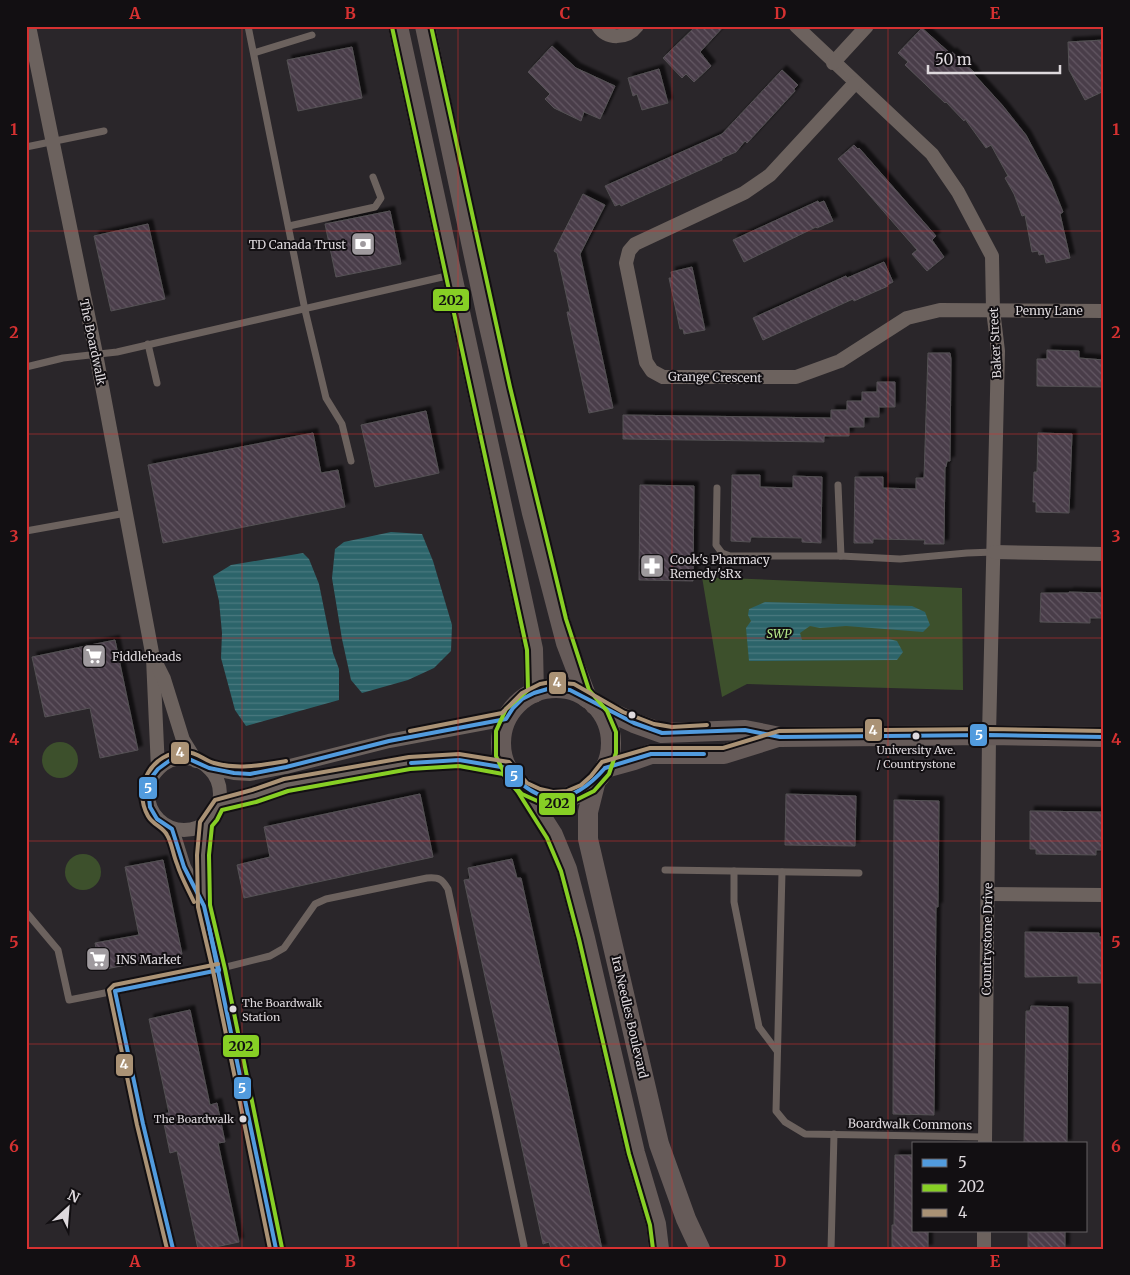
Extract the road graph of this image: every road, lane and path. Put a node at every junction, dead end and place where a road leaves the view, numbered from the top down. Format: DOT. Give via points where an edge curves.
graph roads {
  1 [pos="29,26"];
  2 [pos="248,26"];
  3 [pos="398,26"];
  4 [pos="425,26"];
  5 [pos="598,26"];
  6 [pos="637,26"];
  7 [pos="796,26"];
  8 [pos="867,26"];
  9 [pos="312,35"];
  10 [pos="254,53"];
  11 [pos="833,63"];
  12 [pos="855,83"];
  13 [pos="104,131"];
  14 [pos="52,142"];
  15 [pos="26,147"];
  16 [pos="373,177"];
  17 [pos="289,226"];
  18 [pos="452,275"];
  19 [pos="305,310"];
  20 [pos="993,310"];
  21 [pos="1104,311"];
  22 [pos="148,344"];
  23 [pos="96,354"];
  24 [pos="26,367"];
  25 [pos="157,382"];
  26 [pos="351,461"];
  27 [pos="838,484"];
  28 [pos="718,488"];
  29 [pos="126,513"];
  30 [pos="26,531"];
  31 [pos="994,552"];
  32 [pos="1104,554"];
  33 [pos="841,556"];
  34 [pos="153,658"];
  35 [pos="534,693"];
  36 [pos="591,701"];
  37 [pos="506,719"];
  38 [pos="989,735"];
  39 [pos="780,737"];
  40 [pos="1104,737"];
  41 [pos="196,761"];
  42 [pos="209,768"];
  43 [pos="507,768"];
  44 [pos="158,769"];
  45 [pos="601,774"];
  46 [pos="524,788"];
  47 [pos="218,805"];
  48 [pos="206,823"];
  49 [pos="172,829"];
  50 [pos="665,870"];
  51 [pos="734,871"];
  52 [pos="782,872"];
  53 [pos="859,873"];
  54 [pos="988,894"];
  55 [pos="1104,895"];
  56 [pos="204,906"];
  57 [pos="26,912"];
  58 [pos="220,970"];
  59 [pos="115,991"];
  60 [pos="777,1050"];
  61 [pos="834,1134"];
  62 [pos="985,1140"];
  63 [pos="984,1232"];
  64 [pos="173,1249"];
  65 [pos="276,1249"];
  66 [pos="523,1249"];
  67 [pos="659,1249"];
  68 [pos="700,1249"];
  69 [pos="831,1249"];
  70 [pos="984,1249"];
  1 -- 14 [label="street, The Boardwalk"];
  2 -- 10 [label="lane"];
  3 -- 18 [label="main road"];
  4 -- 36 [label="main road" via="532,513 566,643"];
  5 -- 6 [label="street" via="612,36 627,35"];
  7 -- 11 [label="street, Baker Street"];
  8 -- 11 [label="street"];
  9 -- 10 [label="lane"];
  10 -- 17 [label="lane"];
  11 -- 12 [label="street, Baker Street"];
  12 -- 20 [label="street, Baker Street" via="932,154 958,192 992,256"];
  12 -- 20 [label="street, Grange Crescent" via="770,175 744,193 635,244 629,251 626,263 646,362 652,372 663,377 796,377 840,362 907,318 940,310"];
  13 -- 14 [label="lane"];
  14 -- 15 [label="lane"];
  14 -- 23 [label="street, The Boardwalk"];
  16 -- 17 [label="lane" via="381,198 375,207"];
  17 -- 19 [label="lane"];
  18 -- 19 [label="lane"];
  18 -- 35 [label="main road" via="533,649"];
  19 -- 22 [label="lane"];
  19 -- 26 [label="lane" via="326,398 342,424"];
  20 -- 21 [label="street, Penny Lane"];
  20 -- 31 [label="street, Baker Street" via="998,351"];
  22 -- 23 [label="lane"];
  22 -- 25 [label="lane"];
  23 -- 24 [label="lane"];
  23 -- 29 [label="street, The Boardwalk"];
  27 -- 33 [label="lane"];
  28 -- 33 [label="lane" via="716,544 722,553 730,556"];
  29 -- 30 [label="lane"];
  29 -- 34 [label="street, The Boardwalk"];
  31 -- 32 [label="street"];
  31 -- 33 [label="lane" via="900,559"];
  31 -- 38 [label="street, Baker Street"];
  34 -- 41 [label="street, The Boardwalk" via="164,679 183,740"];
  34 -- 44 [label="street, The Boardwalk"];
  35 -- 36 [label="main road" via="551,688 570,690"];
  35 -- 37 [label="main road" via="518,704"];
  36 -- 39 [label="main road" via="634,724 662,733 745,730"];
  36 -- 45 [label="main road" via="605,719 610,735 610,752"];
  37 -- 42 [label="street" via="389,741 250,774"];
  37 -- 43 [label="main road" via="501,735 501,752"];
  38 -- 39 [label="main road"];
  38 -- 40 [label="main road"];
  38 -- 54 [label="street, Countrystone Drive"];
  39 -- 45 [label="main road" via="724,754 651,754"];
  41 -- 42 [label="street"];
  41 -- 44 [label="street" via="175,759"];
  42 -- 47 [label="street" via="219,787"];
  43 -- 46 [label="main road"];
  43 -- 47 [label="street" via="459,760 409,763 286,785"];
  44 -- 49 [label="street" via="148,788 150,807 157,819"];
  45 -- 46 [label="main road" via="584,790 569,797 538,795"];
  45 -- 68 [label="main road, Ira Needles Boulevard" via="588,812 588,838 659,1144"];
  46 -- 67 [label="main road, Ira Needles Boulevard" via="553,835 567,869 635,1153 656,1224"];
  47 -- 48 [label="street"];
  48 -- 49 [label="street" via="195,829"];
  48 -- 56 [label="street"];
  49 -- 56 [label="street" via="184,867"];
  50 -- 51 [label="lane"];
  51 -- 52 [label="lane"];
  51 -- 60 [label="lane" via="734,902 759,1027"];
  52 -- 53 [label="lane"];
  52 -- 60 [label="lane"];
  54 -- 55 [label="street"];
  54 -- 62 [label="street, Countrystone Drive"];
  56 -- 58 [label="street"];
  57 -- 59 [label="lane" via="58,950 69,1000"];
  58 -- 59 [label="lane"];
  58 -- 65 [label="street"];
  58 -- 66 [label="lane" via="270,956 284,948 315,904 326,899 427,878 443,880 448,889"];
  59 -- 64 [label="lane"];
  60 -- 61 [label="lane, Boardwalk Commons" via="776,1111 785,1122 805,1134"];
  61 -- 62 [label="lane, Boardwalk Commons"];
  61 -- 69 [label="lane, Boardwalk Commons"];
  63 -- 70 [label="street"];
}
